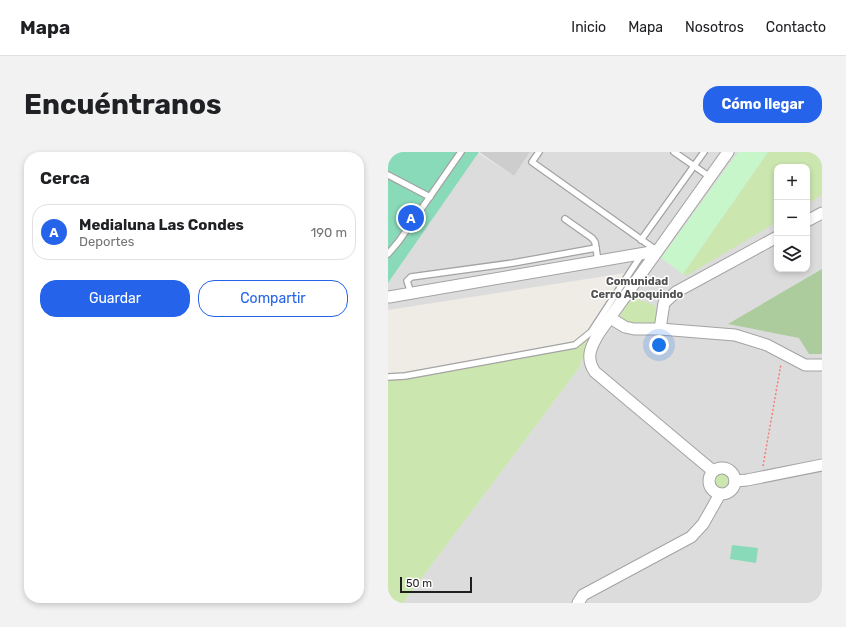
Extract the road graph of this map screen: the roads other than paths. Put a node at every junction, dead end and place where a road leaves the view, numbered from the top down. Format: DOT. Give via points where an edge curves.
graph roads {
  1 [pos="461,152"];
  2 [pos="539,152"];
  3 [pos="674,152"];
  4 [pos="704,152"];
  5 [pos="728,152"];
  6 [pos="694,166"];
  7 [pos="388,175"];
  8 [pos="710,177"];
  9 [pos="430,197"];
  10 [pos="822,212"];
  11 [pos="810,218"];
  12 [pos="564,219"];
  13 [pos="774,238"];
  14 [pos="641,240"];
  15 [pos="596,248"];
  16 [pos="657,251"];
  17 [pos="388,254"];
  18 [pos="642,254"];
  19 [pos="598,261"];
  20 [pos="411,293"];
  21 [pos="389,297"];
  22 [pos="610,318"];
  23 [pos="660,329"];
  24 [pos="822,365"];
  25 [pos="388,377"];
  26 [pos="822,465"];
  27 [pos="713,471"];
  28 [pos="734,481"];
  29 [pos="720,494"];
  30 [pos="578,603"];
  1 -- 9 [label="lane"];
  2 -- 14 [label="lane" via="532,162"];
  3 -- 6 [label="lane"];
  4 -- 6 [label="lane"];
  5 -- 8 [label="street"];
  6 -- 8 [label="lane"];
  6 -- 14 [label="lane"];
  7 -- 9 [label="lane"];
  8 -- 16 [label="street"];
  9 -- 17 [label="lane"];
  10 -- 11 [label="street"];
  12 -- 15 [label="lane" via="592,238"];
  13 -- 23 [label="street" via="676,292 664,303"];
  14 -- 16 [label="lane"];
  15 -- 19 [label="lane"];
  15 -- 20 [label="lane" via="411,277 408,281"];
  16 -- 18 [label="street"];
  16 -- 22 [label="street"];
  18 -- 19 [label="street"];
  18 -- 25 [label="lane" via="590,332 575,345"];
  19 -- 20 [label="street"];
  20 -- 21 [label="street"];
  22 -- 23 [label="street" via="634,329"];
  22 -- 27 [label="street" via="588,355 592,368"];
  23 -- 24 [label="street" via="735,335 760,342 805,365"];
  26 -- 28 [label="street"];
  27 -- 28 [label="street" via="725,468 732,473"];
  27 -- 29 [label="street" via="709,485"];
  28 -- 29 [label="street" via="731,490"];
  29 -- 30 [label="street" via="703,524 692,537 583,595"];
}
